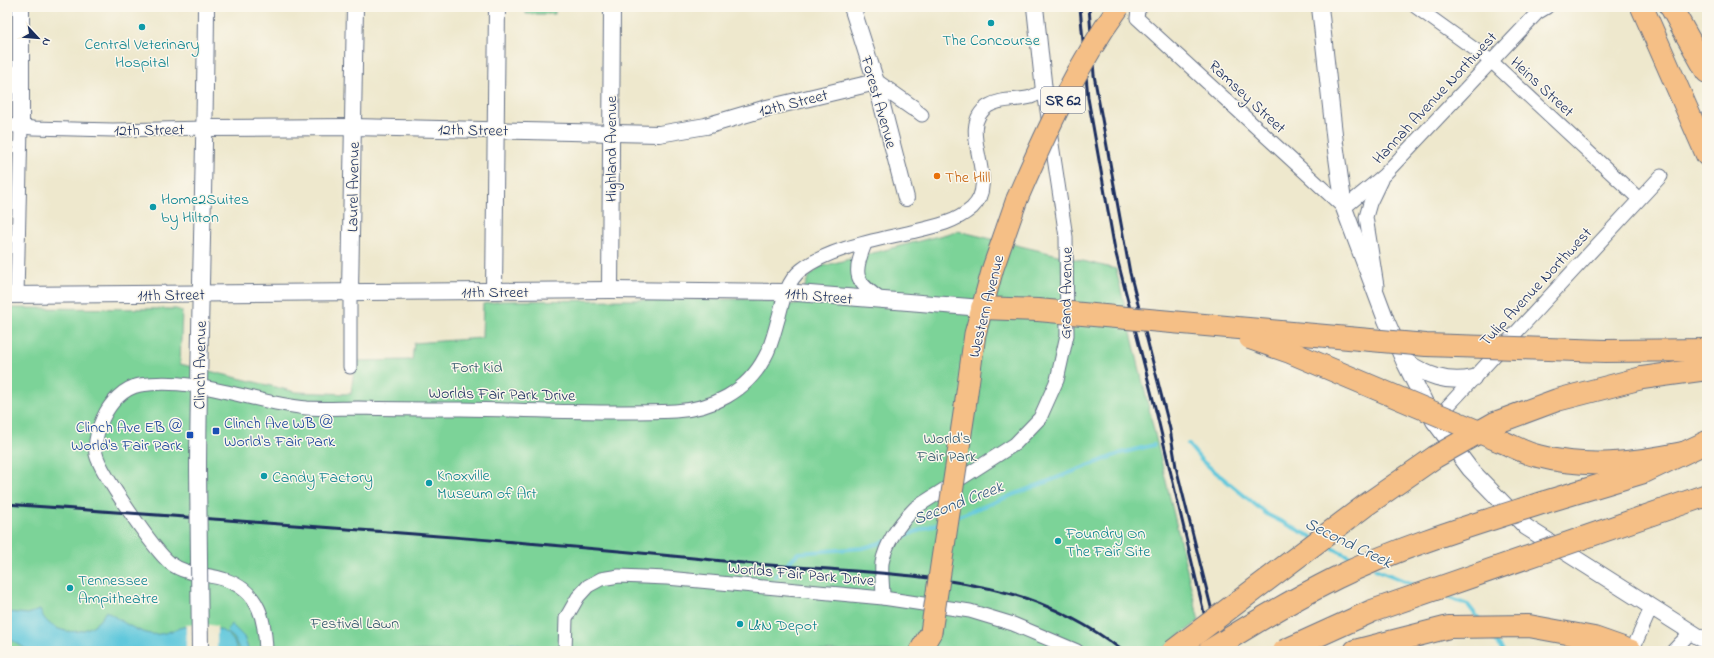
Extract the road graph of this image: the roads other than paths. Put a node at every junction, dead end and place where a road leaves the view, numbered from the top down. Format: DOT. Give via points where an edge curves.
graph roads {
  1 [pos="21,7"];
  2 [pos="206,7"];
  3 [pos="355,7"];
  4 [pos="497,7"];
  5 [pos="612,7"];
  6 [pos="852,7"];
  7 [pos="1034,7"];
  8 [pos="1119,7"];
  9 [pos="1141,7"];
  10 [pos="1320,7"];
  11 [pos="1416,7"];
  12 [pos="1547,7"];
  13 [pos="1642,7"];
  14 [pos="1671,7"];
  15 [pos="1678,7"];
  16 [pos="1491,60"];
  17 [pos="1707,71"];
  18 [pos="876,82"];
  19 [pos="1044,91"];
  20 [pos="918,112"];
  21 [pos="14,126"];
  22 [pos="353,127"];
  23 [pos="206,128"];
  24 [pos="495,130"];
  25 [pos="610,132"];
  26 [pos="1707,155"];
  27 [pos="1384,175"];
  28 [pos="1661,176"];
  29 [pos="906,198"];
  30 [pos="1639,200"];
  31 [pos="1344,208"];
  32 [pos="865,244"];
  33 [pos="610,290"];
  34 [pos="494,291"];
  35 [pos="200,292"];
  36 [pos="350,292"];
  37 [pos="785,292"];
  38 [pos="12,295"];
  39 [pos="882,300"];
  40 [pos="1379,304"];
  41 [pos="982,308"];
  42 [pos="1179,323"];
  43 [pos="1707,350"];
  44 [pos="1404,361"];
  45 [pos="350,367"];
  46 [pos="1707,369"];
  47 [pos="1473,378"];
  48 [pos="198,386"];
  49 [pos="1434,421"];
  50 [pos="1707,442"];
  51 [pos="1683,453"];
  52 [pos="1707,495"];
  53 [pos="883,598"];
  54 [pos="1651,608"];
  55 [pos="1691,632"];
  56 [pos="932,641"];
  57 [pos="1707,642"];
  58 [pos="200,651"];
  59 [pos="266,651"];
  60 [pos="564,651"];
  61 [pos="920,651"];
  62 [pos="1077,651"];
  63 [pos="1173,651"];
  64 [pos="1209,651"];
  65 [pos="1284,651"];
  66 [pos="1355,651"];
  67 [pos="1632,651"];
  68 [pos="1673,651"];
  1 -- 21 [label="street"];
  2 -- 23 [label="street, Clinch Avenue"];
  3 -- 22 [label="street, Laurel Avenue"];
  4 -- 24 [label="street"];
  5 -- 25 [label="street, Highland Avenue"];
  6 -- 18 [label="street, Forest Avenue"];
  7 -- 19 [label="street, Grand Avenue"];
  8 -- 41 [label="main road, Western Avenue / SR 62, bridge" via="1072,80 1037,152 1017,199"];
  9 -- 31 [label="street, Ramsey Street" via="1137,18"];
  10 -- 31 [label="street" via="1334,143"];
  11 -- 16 [label="street, Heins Street"];
  12 -- 16 [label="street, Hannah Avenue Northwest" via="1537,13"];
  13 -- 26 [label="highway"];
  14 -- 17 [label="highway"];
  15 -- 17 [label="highway"];
  16 -- 27 [label="street, Hannah Avenue Northwest"];
  16 -- 30 [label="street, Heins Street"];
  18 -- 20 [label="street"];
  18 -- 25 [label="street, 12th Street" via="767,108 706,126 659,134"];
  18 -- 29 [label="street, Forest Avenue"];
  19 -- 32 [label="street, Worlds Fair Park Drive" via="1029,97 994,103 985,109 977,120 975,137 981,161 982,188 976,204 958,220"];
  19 -- 53 [label="street, Grand Avenue" via="1066,237 1067,335 1057,380 1040,418 1015,444 915,508 901,521 882,562"];
  21 -- 23 [label="street, 12th Street" via="113,130"];
  21 -- 38 [label="street"];
  22 -- 23 [label="street, 12th Street"];
  22 -- 24 [label="street, 12th Street"];
  22 -- 36 [label="street, Laurel Avenue"];
  23 -- 35 [label="street, Clinch Avenue"];
  24 -- 25 [label="street, 12th Street"];
  24 -- 34 [label="street"];
  25 -- 33 [label="street, Highland Avenue"];
  27 -- 31 [label="street, Hannah Avenue Northwest"];
  27 -- 40 [label="street" via="1366,217"];
  28 -- 30 [label="street, Tulip Avenue Northwest"];
  30 -- 47 [label="street, Tulip Avenue Northwest"];
  31 -- 40 [label="street"];
  32 -- 37 [label="street, Worlds Fair Park Drive" via="828,254 799,271"];
  32 -- 39 [label="street" via="859,260 859,281 863,287"];
  33 -- 34 [label="street, 11th Street"];
  33 -- 37 [label="street, 11th Street"];
  34 -- 36 [label="street, 11th Street"];
  35 -- 36 [label="street, 11th Street"];
  35 -- 38 [label="street, 11th Street"];
  35 -- 48 [label="street, Clinch Avenue"];
  36 -- 45 [label="street, Laurel Avenue"];
  37 -- 39 [label="street, 11th Street"];
  37 -- 48 [label="street, Worlds Fair Park Drive" via="766,356 754,375 722,400 699,408 676,411 570,411 305,408"];
  39 -- 41 [label="street, 11th Street"];
  40 -- 44 [label="street"];
  41 -- 42 [label="highway, bridge" via="1038,310"];
  41 -- 56 [label="main road, Western Avenue / SR 62, bridge" via="975,334"];
  42 -- 43 [label="highway, bridge" via="1426,345 1605,351"];
  42 -- 51 [label="highway, bridge" via="1240,335 1290,352 1537,456 1577,463 1625,463"];
  44 -- 47 [label="street" via="1420,372 1437,378"];
  44 -- 49 [label="street"];
  46 -- 63 [label="highway, bridge" via="1642,378 1557,400 1495,423 1435,457 1372,501"];
  47 -- 49 [label="street, Tulip Avenue Northwest"];
  48 -- 58 [label="street, Clinch Avenue, bridge"];
  48 -- 59 [label="street, Worlds Fair Park Drive" via="142,385 122,393 102,420 96,439 96,454 110,481 167,561 191,574 226,580 253,599 261,612 265,627"];
  49 -- 54 [label="street" via="1470,469 1526,527"];
  50 -- 51 [label="highway"];
  51 -- 64 [label="highway, bridge" via="1644,472 1432,538 1337,578 1250,625"];
  52 -- 65 [label="highway, bridge" via="1372,611"];
  53 -- 60 [label="street, Worlds Fair Park Drive" via="619,576 601,579 578,596 566,618"];
  53 -- 62 [label="street, Worlds Fair Park Drive" via="970,611 1020,626"];
  54 -- 55 [label="street"];
  54 -- 67 [label="street"];
  55 -- 57 [label="street"];
  55 -- 68 [label="street"];
  56 -- 61 [label="main road, Western Avenue / SR 62"];
  66 -- 67 [label="highway" via="1449,627 1529,626 1594,638"];
}
